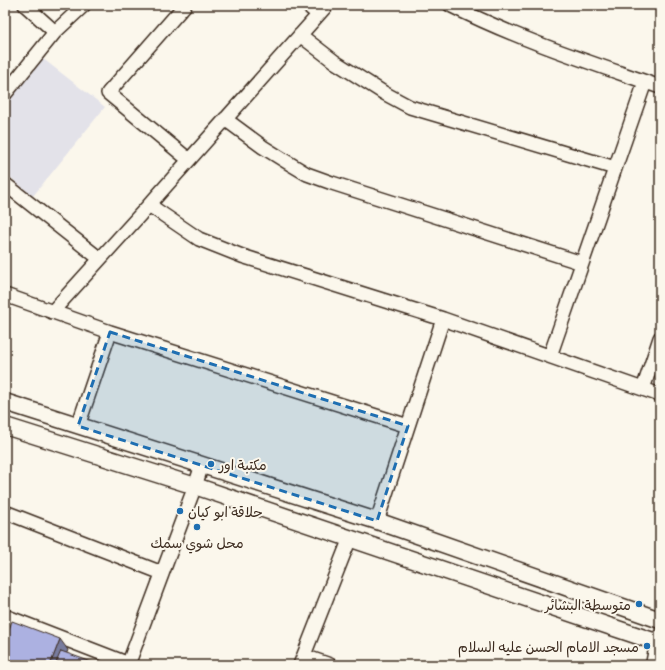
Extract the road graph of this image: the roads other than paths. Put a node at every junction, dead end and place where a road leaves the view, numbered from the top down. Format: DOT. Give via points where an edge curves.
graph roads {
  1 [pos="25,5"];
  2 [pos="84,5"];
  3 [pos="185,5"];
  4 [pos="307,5"];
  5 [pos="450,5"];
  6 [pos="323,10"];
  7 [pos="55,32"];
  8 [pos="300,36"];
  9 [pos="645,82"];
  10 [pos="660,87"];
  11 [pos="5,94"];
  12 [pos="226,119"];
  13 [pos="188,160"];
  14 [pos="615,168"];
  15 [pos="5,184"];
  16 [pos="149,205"];
  17 [pos="100,259"];
  18 [pos="582,263"];
  19 [pos="5,295"];
  20 [pos="52,312"];
  21 [pos="443,319"];
  22 [pos="110,332"];
  23 [pos="660,338"];
  24 [pos="550,356"];
  25 [pos="643,389"];
  26 [pos="660,395"];
  27 [pos="5,402"];
  28 [pos="5,426"];
  29 [pos="78,426"];
  30 [pos="408,426"];
  31 [pos="202,465"];
  32 [pos="195,486"];
  33 [pos="5,512"];
  34 [pos="377,521"];
  35 [pos="350,538"];
  36 [pos="162,573"];
  37 [pos="9,618"];
  38 [pos="660,620"];
  39 [pos="5,640"];
  40 [pos="660,640"];
  41 [pos="302,660"];
  42 [pos="128,665"];
  43 [pos="330,665"];
  44 [pos="655,665"];
  1 -- 7 [label="street"];
  2 -- 7 [label="street"];
  3 -- 13 [label="street" via="108,93"];
  4 -- 6 [label="street"];
  5 -- 9 [label="street" via="534,42"];
  6 -- 8 [label="street"];
  7 -- 11 [label="street"];
  8 -- 12 [label="street"];
  8 -- 14 [label="street" via="335,62 410,107"];
  9 -- 10 [label="street"];
  9 -- 14 [label="street"];
  12 -- 13 [label="street"];
  12 -- 18 [label="street" via="263,147 307,174"];
  13 -- 16 [label="street"];
  14 -- 18 [label="street"];
  15 -- 17 [label="street"];
  16 -- 17 [label="street"];
  16 -- 21 [label="street" via="199,239 242,256"];
  17 -- 20 [label="street"];
  18 -- 24 [label="street"];
  19 -- 20 [label="street"];
  20 -- 22 [label="street"];
  21 -- 24 [label="street"];
  21 -- 30 [label="street"];
  22 -- 29 [label="street"];
  22 -- 30 [label="street"];
  23 -- 25 [label="street"];
  24 -- 25 [label="street"];
  25 -- 26 [label="street"];
  27 -- 29 [label="street"];
  28 -- 32 [label="street"];
  29 -- 31 [label="street"];
  30 -- 34 [label="street"];
  31 -- 32 [label="street"];
  31 -- 34 [label="street"];
  32 -- 35 [label="street"];
  32 -- 36 [label="street"];
  33 -- 36 [label="street"];
  34 -- 38 [label="street"];
  35 -- 40 [label="street"];
  35 -- 41 [label="street"];
  36 -- 42 [label="street"];
  37 -- 39 [label="street"];
  37 -- 42 [label="street"];
  40 -- 44 [label="main road"];
  41 -- 43 [label="street"];
}
